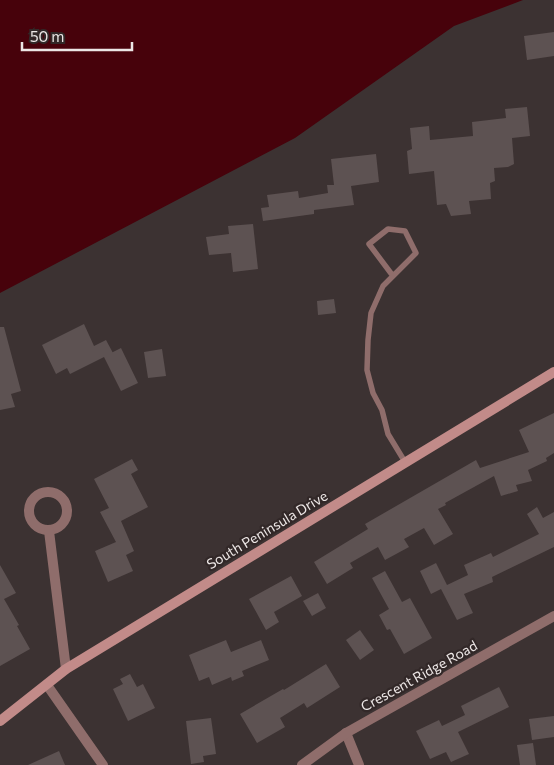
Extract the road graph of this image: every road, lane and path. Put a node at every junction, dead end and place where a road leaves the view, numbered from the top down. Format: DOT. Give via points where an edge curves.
graph roads {
  1 [pos="393,276"];
  2 [pos="554,372"];
  3 [pos="405,462"];
  4 [pos="49,531"];
  5 [pos="554,616"];
  6 [pos="66,669"];
  7 [pos="47,685"];
  8 [pos="0,721"];
  9 [pos="346,733"];
  10 [pos="103,765"];
  11 [pos="302,765"];
  12 [pos="359,765"];
  1 -- 1 [label="lane" via="416,253 405,230 388,229 369,244"];
  1 -- 3 [label="lane" via="383,286 371,313 367,370 388,434"];
  2 -- 3 [label="main road, South Peninsula Drive"];
  3 -- 6 [label="main road, South Peninsula Drive"];
  4 -- 6 [label="street"];
  5 -- 9 [label="street, Crescent Ridge Road"];
  6 -- 7 [label="main road, South Peninsula Drive"];
  7 -- 8 [label="main road, South Peninsula Drive"];
  7 -- 10 [label="street"];
  9 -- 11 [label="street, Crescent Ridge Road"];
  9 -- 12 [label="street"];
}
